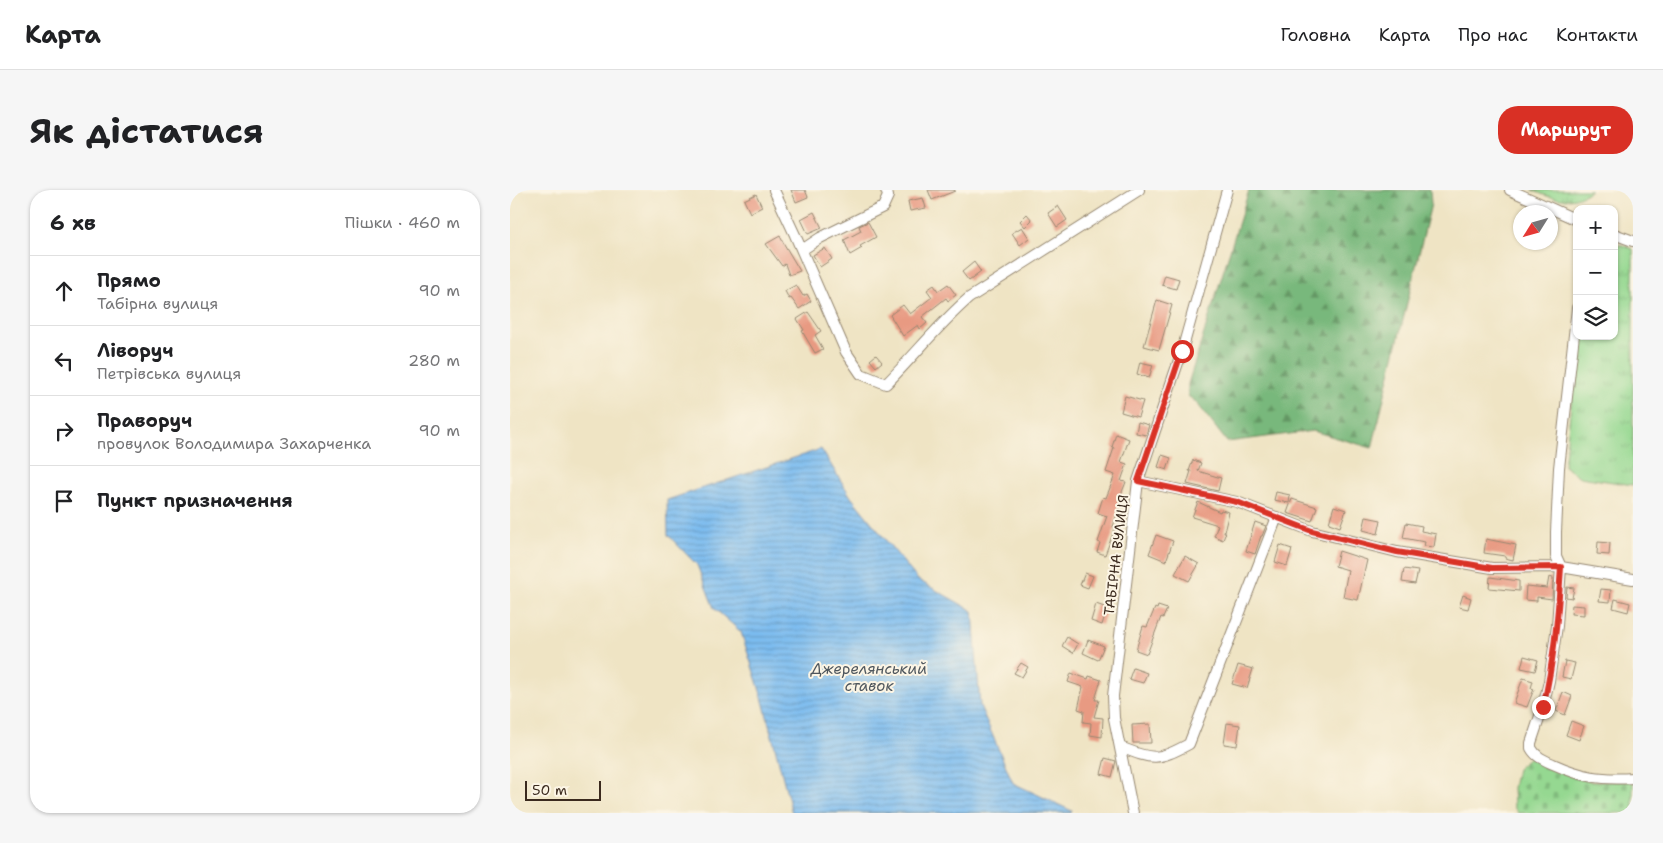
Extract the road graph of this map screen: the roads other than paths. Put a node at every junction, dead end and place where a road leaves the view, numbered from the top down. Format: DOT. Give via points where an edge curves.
graph roads {
  1 [pos="774,190"];
  2 [pos="886,190"];
  3 [pos="1139,190"];
  4 [pos="1227,190"];
  5 [pos="1510,190"];
  6 [pos="1573,218"];
  7 [pos="1618,235"];
  8 [pos="1633,241"];
  9 [pos="802,250"];
  10 [pos="1573,340"];
  11 [pos="1138,481"];
  12 [pos="1277,517"];
  13 [pos="1561,567"];
  14 [pos="1633,578"];
  15 [pos="1120,747"];
  16 [pos="1633,778"];
  17 [pos="1134,813"];
  1 -- 9 [label="street"];
  2 -- 9 [label="street" via="888,196 883,207"];
  3 -- 9 [label="street" via="968,298 947,316 886,384 861,374 846,352"];
  4 -- 11 [label="street, ТАБІРНА ВУЛИЦЯ" via="1182,351"];
  5 -- 6 [label="street"];
  7 -- 8 [label="street"];
  10 -- 13 [label="street" via="1559,468 1556,556"];
  11 -- 12 [label="street" via="1237,502"];
  11 -- 15 [label="street, ТАБІРНА ВУЛИЦЯ" via="1113,696"];
  12 -- 13 [label="street" via="1312,531 1397,552 1492,568"];
  12 -- 15 [label="street" via="1189,744 1166,756 1145,757"];
  13 -- 14 [label="street"];
  13 -- 16 [label="street" via="1549,681 1531,748 1541,759 1583,776"];
  15 -- 17 [label="street, ТАБІРНА ВУЛИЦЯ"];
}
